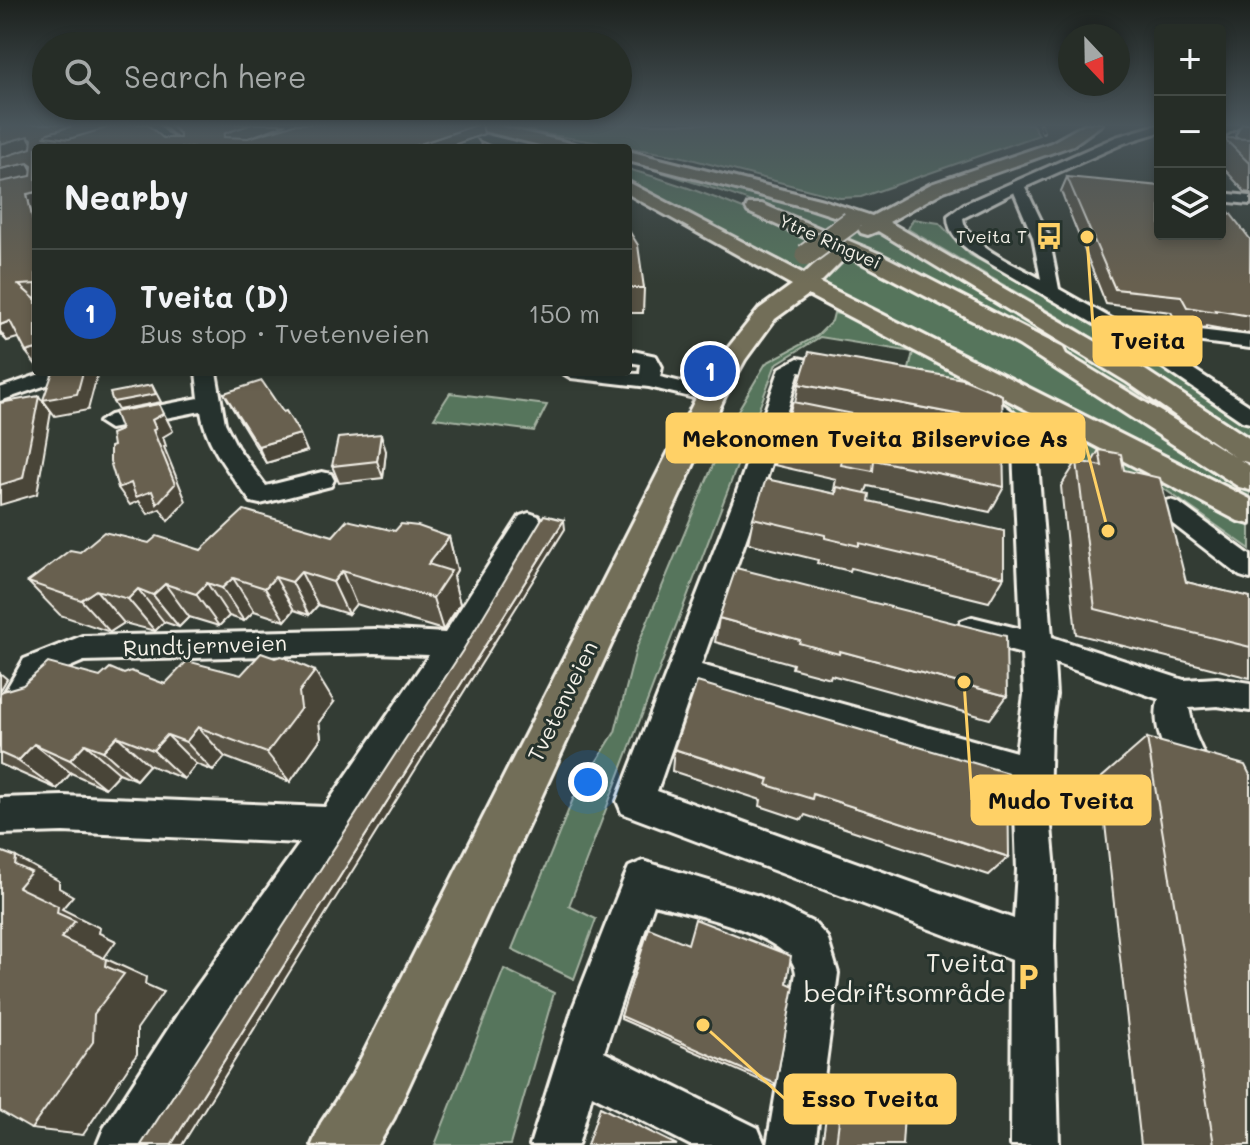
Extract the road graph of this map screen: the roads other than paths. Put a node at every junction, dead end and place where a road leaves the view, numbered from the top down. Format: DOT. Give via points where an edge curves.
graph roads {
  1 [pos="666,177"];
  2 [pos="712,177"];
  3 [pos="942,177"];
  4 [pos="965,177"];
  5 [pos="1036,177"];
  6 [pos="1025,182"];
  7 [pos="1062,183"];
  8 [pos="632,189"];
  9 [pos="1226,189"];
  10 [pos="1250,200"];
  11 [pos="816,204"];
  12 [pos="865,215"];
  13 [pos="799,276"];
  14 [pos="1050,292"];
  15 [pos="850,308"];
  16 [pos="767,314"];
  17 [pos="981,314"];
  18 [pos="1110,325"];
  19 [pos="1250,342"];
  20 [pos="632,357"];
  21 [pos="55,376"];
  22 [pos="207,376"];
  23 [pos="606,376"];
  24 [pos="874,378"];
  25 [pos="649,381"];
  26 [pos="0,395"];
  27 [pos="711,396"];
  28 [pos="962,396"];
  29 [pos="212,402"];
  30 [pos="1250,416"];
  31 [pos="110,422"];
  32 [pos="1250,453"];
  33 [pos="1250,467"];
  34 [pos="322,480"];
  35 [pos="1250,480"];
  36 [pos="752,484"];
  37 [pos="783,491"];
  38 [pos="1170,509"];
  39 [pos="1250,513"];
  40 [pos="529,522"];
  41 [pos="1250,569"];
  42 [pos="947,623"];
  43 [pos="1037,645"];
  44 [pos="452,647"];
  45 [pos="684,674"];
  46 [pos="1184,694"];
  47 [pos="1250,697"];
  48 [pos="0,731"];
  49 [pos="1033,773"];
  50 [pos="1210,809"];
  51 [pos="0,816"];
  52 [pos="334,826"];
  53 [pos="1033,947"];
  54 [pos="577,1063"];
  55 [pos="360,1129"];
  56 [pos="121,1145"];
  57 [pos="554,1145"];
  58 [pos="741,1145"];
  59 [pos="791,1145"];
  60 [pos="1035,1145"];
  1 -- 17 [label="main road, Ytre Ringvei" via="792,223"];
  2 -- 11 [label="main road"];
  3 -- 12 [label="main road, Tvetenveien"];
  4 -- 12 [label="main road, Tvetenveien"];
  5 -- 6 [label="street"];
  6 -- 7 [label="street"];
  6 -- 14 [label="street" via="1051,273"];
  6 -- 14 [label="street" via="958,213 955,225 972,245"];
  8 -- 13 [label="main road"];
  9 -- 10 [label="street"];
  11 -- 12 [label="main road"];
  11 -- 12 [label="main road"];
  12 -- 13 [label="main road, Tvetenveien"];
  12 -- 32 [label="main road" via="1136,376"];
  13 -- 15 [label="main road"];
  13 -- 16 [label="main road, Tvetenveien" via="791,299"];
  14 -- 18 [label="street"];
  15 -- 16 [label="main road" via="813,306"];
  15 -- 39 [label="main road"];
  16 -- 27 [label="main road, Tvetenveien"];
  17 -- 33 [label="main road, Ytre Ringvei" via="1147,403"];
  17 -- 35 [label="main road, Ytre Ringvei"];
  18 -- 19 [label="street"];
  18 -- 30 [label="street"];
  20 -- 25 [label="street" via="649,360"];
  21 -- 26 [label="street"];
  22 -- 29 [label="street"];
  23 -- 25 [label="street"];
  24 -- 36 [label="street" via="795,364 790,368 788,417"];
  25 -- 27 [label="street"];
  27 -- 55 [label="main road, Tvetenveien"];
  28 -- 43 [label="street" via="1007,413 1020,431 1010,463 1017,542"];
  29 -- 31 [label="street"];
  29 -- 34 [label="street" via="214,423 226,449 260,496"];
  36 -- 37 [label="street"];
  36 -- 45 [label="street" via="737,573"];
  38 -- 41 [label="street"];
  40 -- 44 [label="street"];
  42 -- 43 [label="street"];
  43 -- 46 [label="street"];
  43 -- 49 [label="street" via="1040,695"];
  44 -- 48 [label="street, Rundtjernveien" via="375,641 82,649 35,668"];
  44 -- 52 [label="street"];
  45 -- 49 [label="street"];
  45 -- 53 [label="street" via="635,801"];
  46 -- 47 [label="street" via="1217,690"];
  46 -- 50 [label="street" via="1171,704 1171,715"];
  49 -- 53 [label="street"];
  51 -- 52 [label="street"];
  52 -- 56 [label="street"];
  53 -- 60 [label="street"];
  54 -- 57 [label="street"];
  54 -- 58 [label="street"];
  54 -- 59 [label="street" via="643,881 732,907 795,933 816,958"];
}
